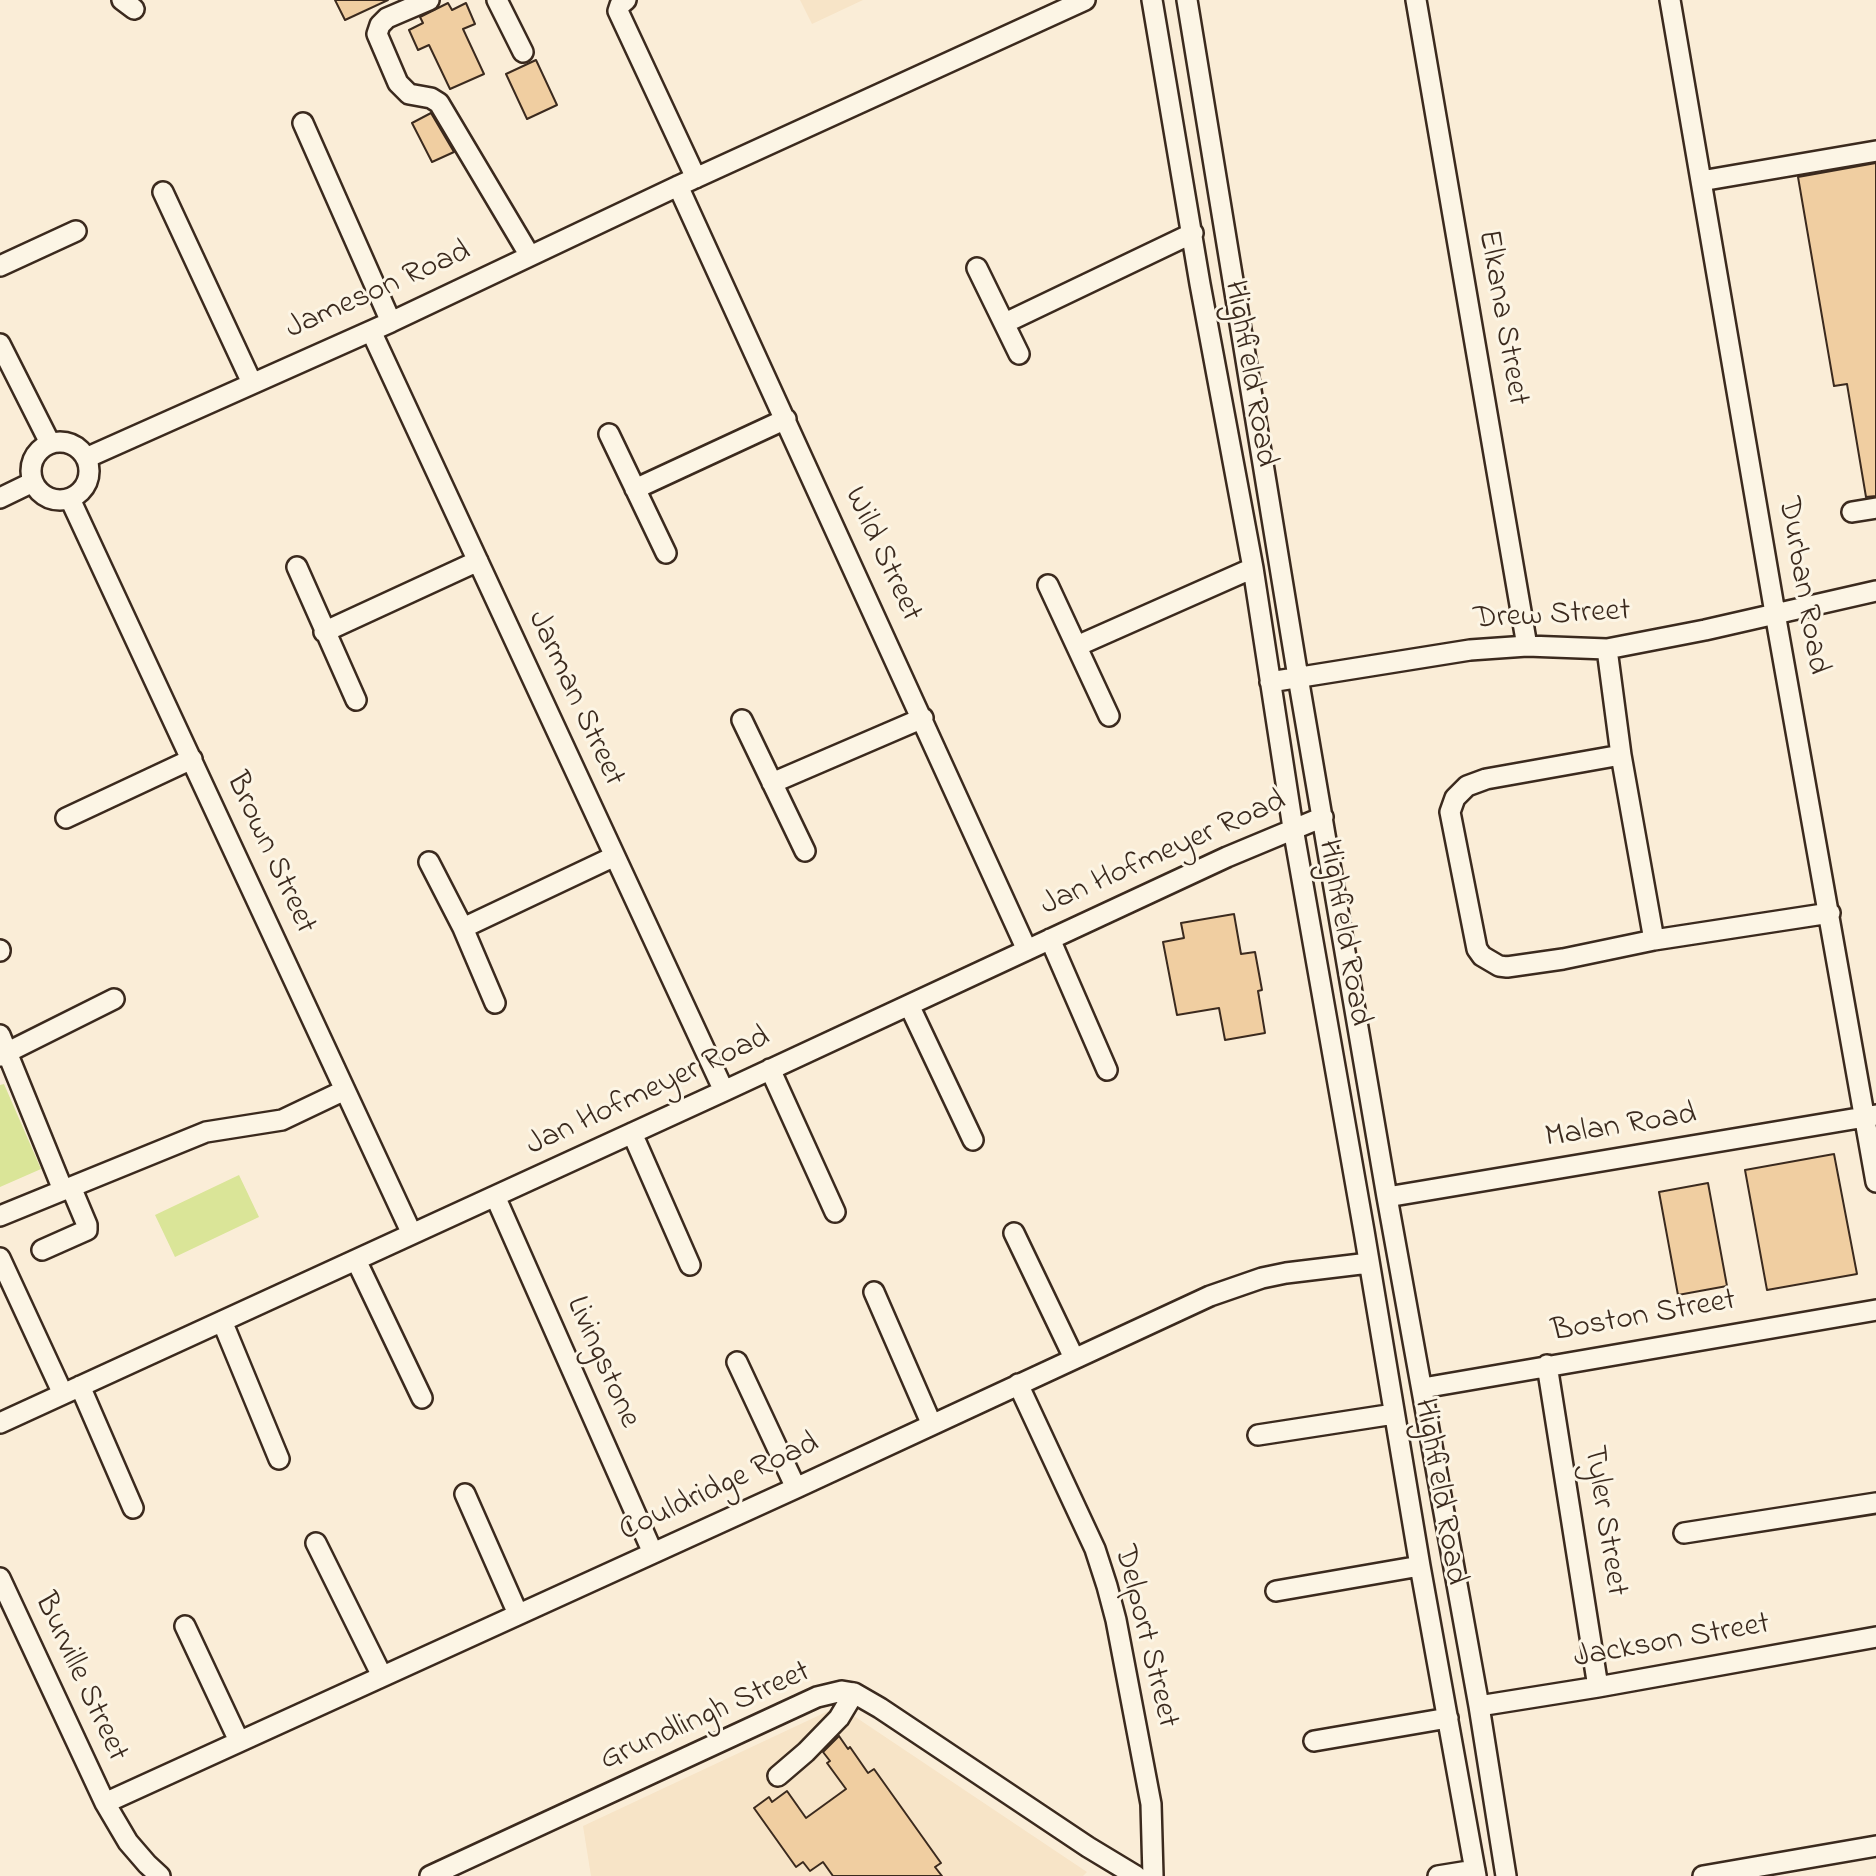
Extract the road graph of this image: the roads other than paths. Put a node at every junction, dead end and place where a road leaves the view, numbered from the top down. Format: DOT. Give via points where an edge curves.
graph roads {
  1 [pos="429,0"];
  2 [pos="497,0"];
  3 [pos="626,0"];
  4 [pos="1086,0"];
  5 [pos="1152,0"];
  6 [pos="1187,0"];
  7 [pos="1416,0"];
  8 [pos="1670,0"];
  9 [pos="523,52"];
  10 [pos="303,122"];
  11 [pos="1876,152"];
  12 [pos="1701,181"];
  13 [pos="687,182"];
  14 [pos="163,192"];
  15 [pos="76,231"];
  16 [pos="1193,233"];
  17 [pos="530,256"];
  18 [pos="0,266"];
  19 [pos="977,268"];
  20 [pos="391,322"];
  21 [pos="1005,323"];
  22 [pos="371,331"];
  23 [pos="0,344"];
  24 [pos="1019,354"];
  25 [pos="252,383"];
  26 [pos="786,419"];
  27 [pos="609,434"];
  28 [pos="50,443"];
  29 [pos="86,458"];
  30 [pos="33,482"];
  31 [pos="635,489"];
  32 [pos="0,498"];
  33 [pos="70,499"];
  34 [pos="1876,508"];
  35 [pos="1852,512"];
  36 [pos="666,554"];
  37 [pos="478,561"];
  38 [pos="297,567"];
  39 [pos="1253,568"];
  40 [pos="1048,585"];
  41 [pos="1876,592"];
  42 [pos="1775,613"];
  43 [pos="324,632"];
  44 [pos="1077,646"];
  45 [pos="1527,646"];
  46 [pos="1607,649"];
  47 [pos="1298,677"];
  48 [pos="1270,682"];
  49 [pos="356,700"];
  50 [pos="1109,716"];
  51 [pos="923,718"];
  52 [pos="741,720"];
  53 [pos="1621,755"];
  54 [pos="192,759"];
  55 [pos="772,783"];
  56 [pos="1322,817"];
  57 [pos="66,818"];
  58 [pos="1293,828"];
  59 [pos="804,851"];
  60 [pos="614,857"];
  61 [pos="429,862"];
  62 [pos="1830,914"];
  63 [pos="463,928"];
  64 [pos="1050,939"];
  65 [pos="1654,940"];
  66 [pos="1027,950"];
  67 [pos="114,999"];
  68 [pos="495,1003"];
  69 [pos="909,1005"];
  70 [pos="2,1048"];
  71 [pos="770,1069"];
  72 [pos="1107,1070"];
  73 [pos="345,1090"];
  74 [pos="724,1091"];
  75 [pos="1870,1116"];
  76 [pos="632,1133"];
  77 [pos="973,1140"];
  78 [pos="1876,1182"];
  79 [pos="67,1189"];
  80 [pos="495,1196"];
  81 [pos="1387,1197"];
  82 [pos="835,1212"];
  83 [pos="0,1216"];
  84 [pos="1014,1233"];
  85 [pos="412,1234"];
  86 [pos="42,1250"];
  87 [pos="0,1258"];
  88 [pos="356,1260"];
  89 [pos="1369,1263"];
  90 [pos="690,1265"];
  91 [pos="874,1292"];
  92 [pos="1876,1310"];
  93 [pos="222,1321"];
  94 [pos="1074,1358"];
  95 [pos="737,1362"];
  96 [pos="1547,1365"];
  97 [pos="1017,1384"];
  98 [pos="1423,1388"];
  99 [pos="71,1390"];
  100 [pos="422,1398"];
  101 [pos="1394,1414"];
  102 [pos="0,1423"];
  103 [pos="932,1425"];
  104 [pos="1258,1435"];
  105 [pos="279,1459"];
  106 [pos="796,1488"];
  107 [pos="465,1494"];
  108 [pos="1876,1503"];
  109 [pos="133,1508"];
  110 [pos="1684,1533"];
  111 [pos="316,1543"];
  112 [pos="653,1553"];
  113 [pos="1420,1566"];
  114 [pos="0,1578"];
  115 [pos="1276,1591"];
  116 [pos="518,1615"];
  117 [pos="185,1626"];
  118 [pos="1876,1637"];
  119 [pos="382,1676"];
  120 [pos="1598,1687"];
  121 [pos="854,1693"];
  122 [pos="1479,1706"];
  123 [pos="1448,1718"];
  124 [pos="239,1741"];
  125 [pos="1314,1741"];
  126 [pos="778,1776"];
  127 [pos="105,1803"];
  128 [pos="1876,1846"];
  129 [pos="1476,1873"];
  130 [pos="160,1876"];
  131 [pos="430,1876"];
  132 [pos="1136,1876"];
  133 [pos="1153,1876"];
  134 [pos="1438,1876"];
  135 [pos="1506,1876"];
  136 [pos="1703,1876"];
  1 -- 17 [label="street" via="387,18 377,34 398,83 409,94 439,103"];
  2 -- 9 [label="street"];
  3 -- 13 [label="street" via="618,10"];
  4 -- 13 [label="street, Jameson Road"];
  5 -- 16 [label="street, Highfield Road"];
  6 -- 47 [label="street, Highfield Road"];
  7 -- 45 [label="street, Elkana Street"];
  8 -- 12 [label="street, Durban Road"];
  10 -- 20 [label="street"];
  11 -- 12 [label="street"];
  12 -- 42 [label="street, Durban Road"];
  13 -- 17 [label="street, Jameson Road"];
  13 -- 26 [label="street, Wild Street"];
  14 -- 25 [label="street"];
  15 -- 18 [label="street"];
  16 -- 21 [label="street"];
  16 -- 39 [label="street, Highfield Road"];
  17 -- 20 [label="street, Jameson Road"];
  19 -- 21 [label="street"];
  20 -- 22 [label="street, Jameson Road"];
  21 -- 24 [label="street"];
  22 -- 25 [label="street, Jameson Road"];
  22 -- 37 [label="street, Jarman Street"];
  23 -- 28 [label="street"];
  25 -- 29 [label="street, Jameson Road"];
  26 -- 31 [label="street"];
  26 -- 51 [label="street, Wild Street"];
  27 -- 31 [label="street"];
  28 -- 29 [label="street" via="66,442"];
  28 -- 30 [label="street" via="35,455"];
  29 -- 33 [label="street" via="89,477 79,494"];
  30 -- 32 [label="street"];
  30 -- 33 [label="street" via="44,495"];
  31 -- 36 [label="street"];
  33 -- 54 [label="street, Brown Street"];
  34 -- 35 [label="street"];
  37 -- 43 [label="street"];
  37 -- 60 [label="street, Jarman Street"];
  38 -- 43 [label="street"];
  39 -- 44 [label="street"];
  39 -- 48 [label="street, Highfield Road"];
  40 -- 44 [label="street"];
  41 -- 42 [label="street, Drew Street"];
  42 -- 46 [label="street, Drew Street"];
  42 -- 62 [label="street, Durban Road"];
  43 -- 49 [label="street"];
  44 -- 50 [label="street"];
  45 -- 46 [label="street, Drew Street"];
  45 -- 47 [label="street, Drew Street" via="1470,650"];
  46 -- 53 [label="street"];
  47 -- 48 [label="street, Drew Street"];
  47 -- 56 [label="street, Highfield Road"];
  48 -- 58 [label="street, Highfield Road"];
  51 -- 55 [label="street"];
  51 -- 66 [label="street, Wild Street"];
  52 -- 55 [label="street"];
  53 -- 65 [label="street"];
  53 -- 65 [label="street" via="1476,782 1460,791 1450,811 1478,949 1491,962 1507,967"];
  54 -- 57 [label="street"];
  54 -- 73 [label="street, Brown Street"];
  55 -- 59 [label="street"];
  56 -- 58 [label="street, Jan Hofmeyer Road"];
  56 -- 81 [label="street, Highfield Road"];
  58 -- 64 [label="street, Jan Hofmeyer Road"];
  58 -- 89 [label="street, Highfield Road"];
  60 -- 63 [label="street"];
  60 -- 74 [label="street, Jarman Street"];
  61 -- 63 [label="street"];
  62 -- 65 [label="street"];
  62 -- 75 [label="street, Durban Road"];
  63 -- 68 [label="street"];
  64 -- 66 [label="street, Jan Hofmeyer Road"];
  64 -- 72 [label="street"];
  66 -- 69 [label="street, Jan Hofmeyer Road"];
  67 -- 70 [label="street"];
  69 -- 71 [label="street, Jan Hofmeyer Road"];
  69 -- 77 [label="street"];
  70 -- 79 [label="street"];
  71 -- 74 [label="street, Jan Hofmeyer Road"];
  71 -- 82 [label="street"];
  73 -- 79 [label="street" via="282,1120 206,1132"];
  73 -- 85 [label="street, Brown Street"];
  74 -- 76 [label="street, Jan Hofmeyer Road"];
  75 -- 78 [label="street, Durban Road"];
  75 -- 81 [label="street, Malan Road"];
  76 -- 80 [label="street, Jan Hofmeyer Road"];
  76 -- 90 [label="street"];
  79 -- 83 [label="street"];
  79 -- 86 [label="street" via="86,1230"];
  80 -- 85 [label="street, Jan Hofmeyer Road"];
  80 -- 112 [label="street, Livingstone"];
  81 -- 98 [label="street, Highfield Road"];
  84 -- 94 [label="street"];
  85 -- 88 [label="street, Jan Hofmeyer Road"];
  87 -- 99 [label="street"];
  88 -- 93 [label="street, Jan Hofmeyer Road"];
  88 -- 100 [label="street"];
  89 -- 94 [label="street, Couldridge Road" via="1286,1273 1231,1287"];
  89 -- 101 [label="street, Highfield Road"];
  91 -- 103 [label="street"];
  92 -- 96 [label="street, Boston Street"];
  93 -- 99 [label="street, Jan Hofmeyer Road"];
  93 -- 105 [label="street"];
  94 -- 97 [label="street, Couldridge Road"];
  95 -- 106 [label="street"];
  96 -- 98 [label="street, Boston Street"];
  96 -- 120 [label="street, Tyler Street"];
  97 -- 103 [label="street, Couldridge Road"];
  97 -- 133 [label="street, Delport Street" via="1095,1549 1110,1597 1151,1804"];
  98 -- 122 [label="street, Highfield Road"];
  99 -- 102 [label="street, Jan Hofmeyer Road"];
  99 -- 109 [label="street"];
  101 -- 104 [label="street"];
  101 -- 113 [label="street, Highfield Road"];
  103 -- 106 [label="street, Couldridge Road"];
  106 -- 112 [label="street, Couldridge Road"];
  107 -- 116 [label="street"];
  108 -- 110 [label="street"];
  111 -- 119 [label="street"];
  112 -- 116 [label="street, Couldridge Road"];
  113 -- 115 [label="street"];
  113 -- 123 [label="street, Highfield Road"];
  114 -- 127 [label="street, Burville Street"];
  116 -- 119 [label="street, Couldridge Road"];
  117 -- 124 [label="street"];
  118 -- 120 [label="street, Jackson Street"];
  119 -- 124 [label="street, Couldridge Road"];
  120 -- 122 [label="street, Jackson Street"];
  121 -- 126 [label="street" via="839,1718"];
  121 -- 131 [label="street, Grundlingh Street" via="817,1697"];
  121 -- 132 [label="street, Grundlingh Street"];
  122 -- 135 [label="street, Highfield Road"];
  123 -- 125 [label="street"];
  123 -- 129 [label="street, Highfield Road"];
  124 -- 127 [label="street, Couldridge Road"];
  127 -- 130 [label="street" via="128,1842"];
  128 -- 136 [label="street"];
  129 -- 134 [label="street"];
}
